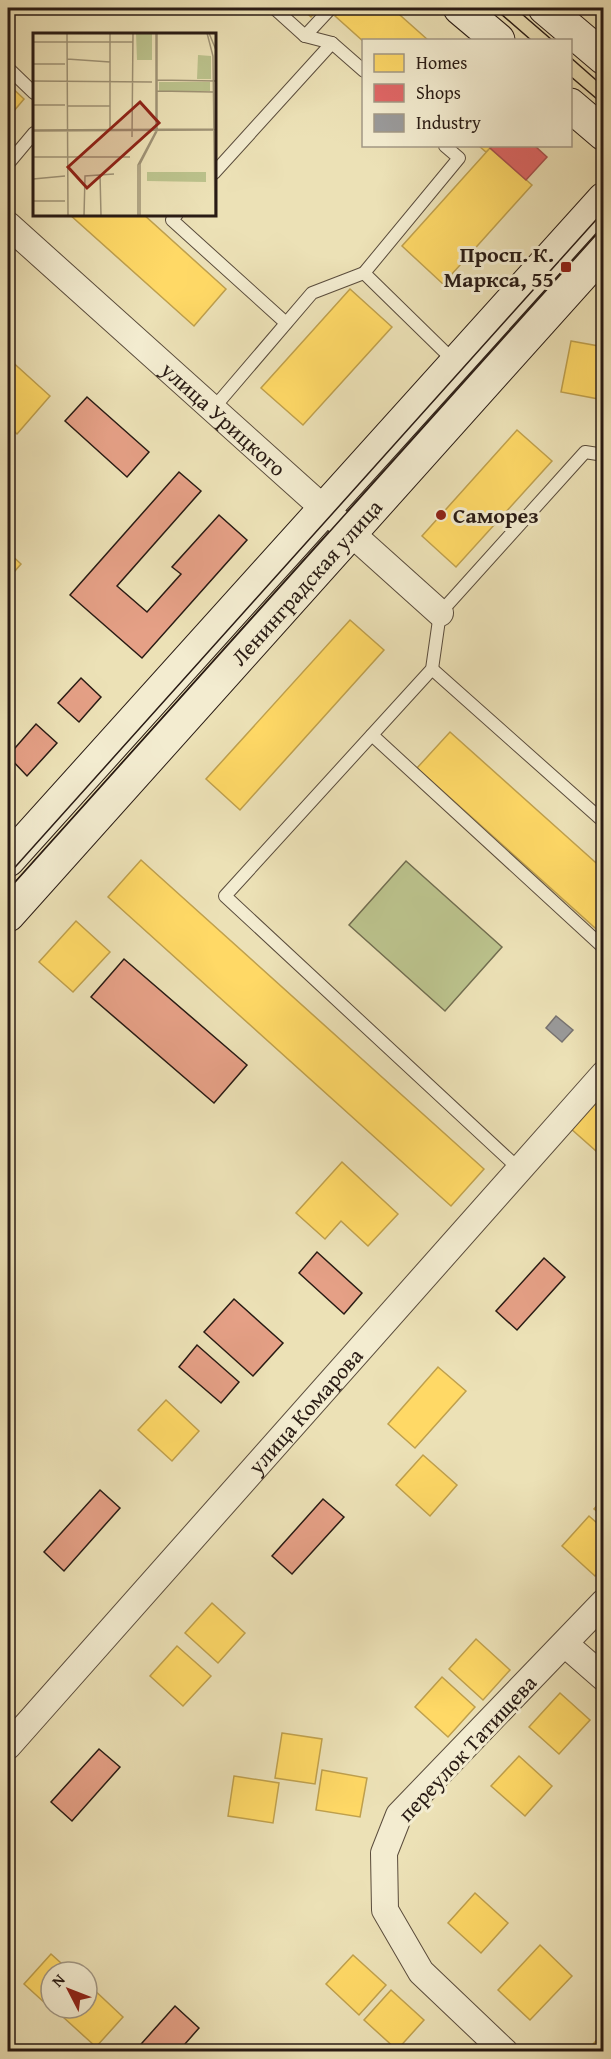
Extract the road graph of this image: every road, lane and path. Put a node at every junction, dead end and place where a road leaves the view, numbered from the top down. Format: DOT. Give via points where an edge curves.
graph roads {
  1 [pos="274,8"];
  2 [pos="331,8"];
  3 [pos="460,8"];
  4 [pos="545,8"];
  5 [pos="305,36"];
  6 [pos="497,39"];
  7 [pos="332,42"];
  8 [pos="603,58"];
  9 [pos="8,69"];
  10 [pos="362,70"];
  11 [pos="33,92"];
  12 [pos="572,107"];
  13 [pos="33,134"];
  14 [pos="603,134"];
  15 [pos="446,147"];
  16 [pos="8,164"];
  17 [pos="216,171"];
  18 [pos="603,199"];
  19 [pos="172,216"];
  20 [pos="8,225"];
  21 [pos="603,250"];
  22 [pos="364,273"];
  23 [pos="286,323"];
  24 [pos="457,364"];
  25 [pos="212,410"];
  26 [pos="603,456"];
  27 [pos="324,511"];
  28 [pos="349,534"];
  29 [pos="440,613"];
  30 [pos="432,669"];
  31 [pos="372,735"];
  32 [pos="603,822"];
  33 [pos="8,857"];
  34 [pos="8,915"];
  35 [pos="603,948"];
  36 [pos="603,1074"];
  37 [pos="518,1168"];
  38 [pos="603,1602"];
  39 [pos="565,1644"];
  40 [pos="603,1678"];
  41 [pos="8,1746"];
  42 [pos="506,2052"];
  1 -- 5 [label="lane"];
  2 -- 5 [label="lane"];
  3 -- 6 [label="main road"];
  4 -- 8 [label="main road"];
  5 -- 7 [label="lane"];
  7 -- 10 [label="lane"];
  7 -- 17 [label="lane"];
  9 -- 11 [label="lane"];
  12 -- 14 [label="main road"];
  13 -- 16 [label="lane"];
  15 -- 22 [label="lane" via="459,158"];
  18 -- 24 [label="main road, Ленинградская улица"];
  19 -- 23 [label="lane"];
  20 -- 25 [label="street, улица Урицкого"];
  21 -- 28 [label="main road, Ленинградская улица"];
  22 -- 23 [label="lane" via="312,293"];
  22 -- 24 [label="lane"];
  23 -- 25 [label="lane"];
  24 -- 27 [label="main road, Ленинградская улица"];
  25 -- 27 [label="street, улица Урицкого"];
  26 -- 29 [label="lane" via="585,452"];
  27 -- 28 [label="street, улица Урицкого"];
  27 -- 33 [label="main road, Ленинградская улица"];
  28 -- 29 [label="street, улица Урицкого"];
  28 -- 34 [label="main road, Ленинградская улица"];
  29 -- 30 [label="lane"];
  30 -- 31 [label="lane"];
  30 -- 32 [label="lane"];
  31 -- 35 [label="lane"];
  31 -- 37 [label="lane" via="225,896"];
  36 -- 37 [label="street, улица Комарова"];
  37 -- 41 [label="street, улица Комарова"];
  38 -- 39 [label="street, переулок Татищева"];
  39 -- 40 [label="street"];
  39 -- 42 [label="street, переулок Татищева" via="399,1815 384,1853 385,1910 420,1972"];
}
